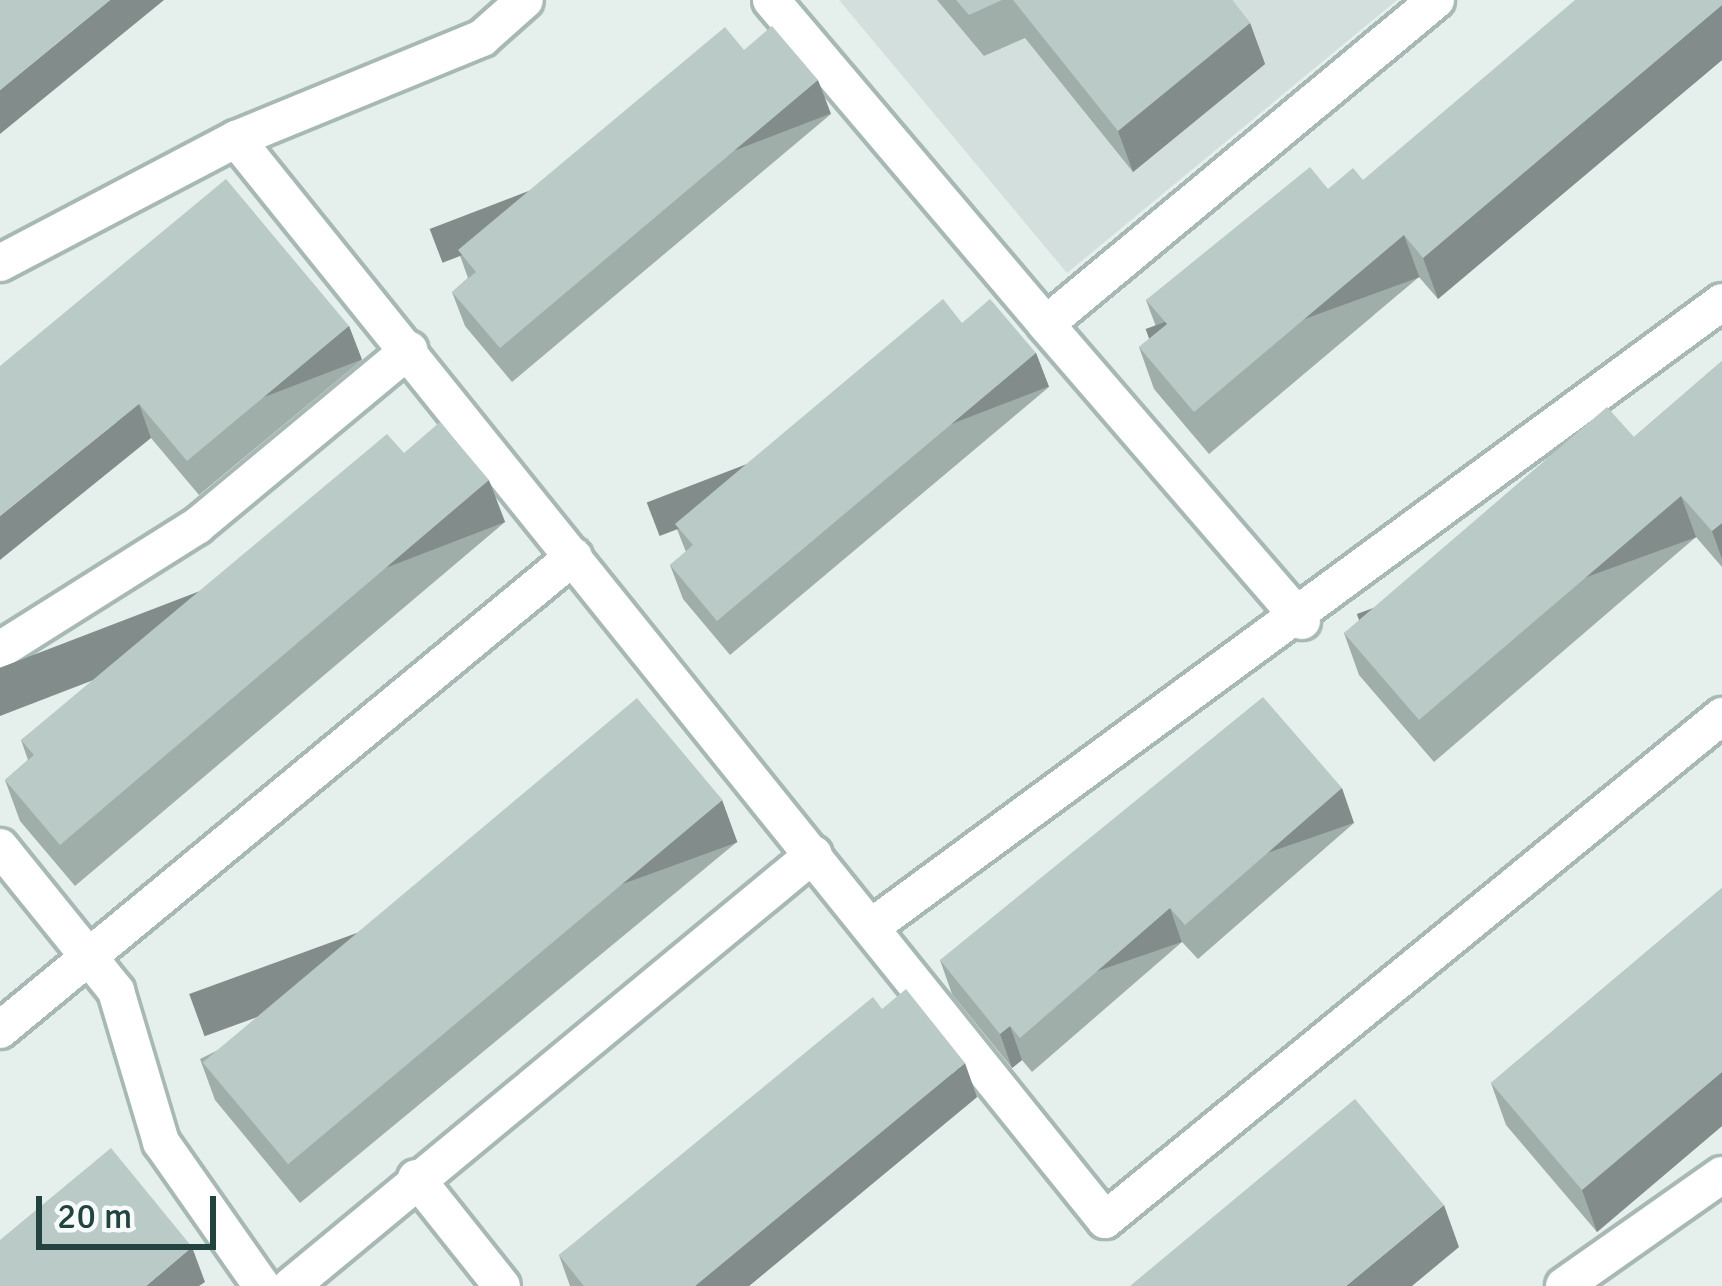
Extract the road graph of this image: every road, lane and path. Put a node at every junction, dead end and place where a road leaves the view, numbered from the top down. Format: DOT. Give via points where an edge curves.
graph roads {
  1 [pos="525,0"];
  2 [pos="771,0"];
  3 [pos="1436,0"];
  4 [pos="236,139"];
  5 [pos="0,263"];
  6 [pos="1722,302"];
  7 [pos="1046,324"];
  8 [pos="409,350"];
  9 [pos="574,556"];
  10 [pos="1301,620"];
  11 [pos="0,650"];
  12 [pos="1722,716"];
  13 [pos="0,847"];
  14 [pos="814,854"];
  15 [pos="874,925"];
  16 [pos="90,954"];
  17 [pos="0,1030"];
  18 [pos="1722,1174"];
  19 [pos="416,1178"];
  20 [pos="262,1286"];
  21 [pos="291,1286"];
  22 [pos="502,1286"];
  23 [pos="1564,1286"];
  1 -- 4 [label="street" via="482,38"];
  2 -- 7 [label="street"];
  3 -- 7 [label="street"];
  4 -- 5 [label="street"];
  4 -- 8 [label="street"];
  6 -- 10 [label="street"];
  7 -- 10 [label="street"];
  8 -- 9 [label="street"];
  8 -- 11 [label="street" via="197,526"];
  9 -- 14 [label="street"];
  9 -- 16 [label="street"];
  10 -- 15 [label="street"];
  12 -- 15 [label="street" via="1106,1220"];
  13 -- 16 [label="street"];
  14 -- 15 [label="street"];
  14 -- 19 [label="street"];
  16 -- 17 [label="street"];
  16 -- 20 [label="street" via="116,991 161,1142"];
  18 -- 23 [label="street"];
  19 -- 21 [label="street"];
  19 -- 22 [label="street"];
}
